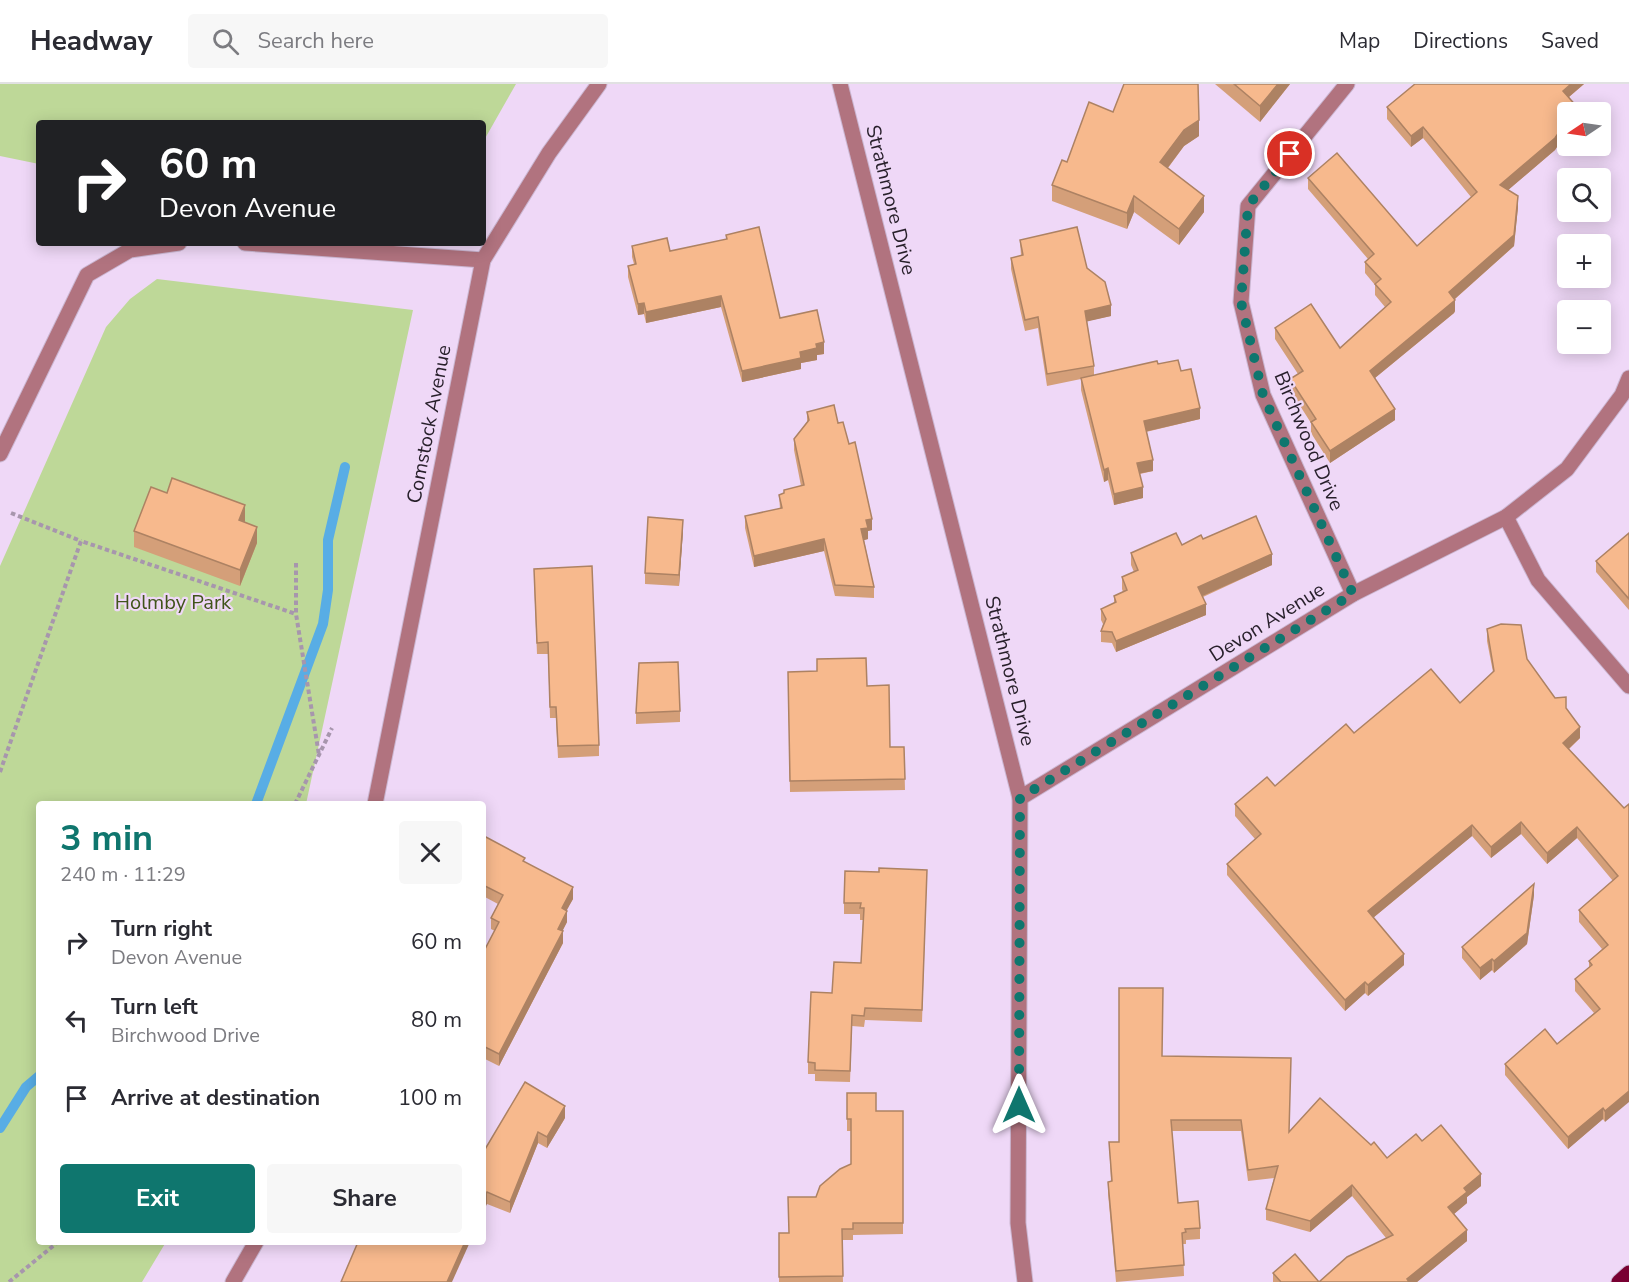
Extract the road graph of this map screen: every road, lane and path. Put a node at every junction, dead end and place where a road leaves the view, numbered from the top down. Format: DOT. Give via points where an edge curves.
graph roads {
  1 [pos="599,84"];
  2 [pos="840,84"];
  3 [pos="1347,84"];
  4 [pos="159,246"];
  5 [pos="287,246"];
  6 [pos="483,260"];
  7 [pos="1629,378"];
  8 [pos="0,454"];
  9 [pos="11,513"];
  10 [pos="1506,517"];
  11 [pos="81,541"];
  12 [pos="296,563"];
  13 [pos="1353,594"];
  14 [pos="296,615"];
  15 [pos="1629,686"];
  16 [pos="332,728"];
  17 [pos="319,755"];
  18 [pos="0,772"];
  19 [pos="1020,798"];
  20 [pos="296,801"];
  21 [pos="376,801"];
  22 [pos="54,1245"];
  23 [pos="254,1245"];
  24 [pos="1629,1273"];
  25 [pos="9,1282"];
  26 [pos="233,1282"];
  27 [pos="1025,1282"];
  28 [pos="1618,1282"];
  1 -- 6 [label="street, Comstock Avenue" via="549,153"];
  2 -- 19 [label="street, Strathmore Drive"];
  3 -- 13 [label="street, Birchwood Drive" via="1248,206 1241,302 1263,395"];
  4 -- 8 [label="street" via="130,250 87,275"];
  5 -- 6 [label="street"];
  6 -- 21 [label="street, Comstock Avenue"];
  7 -- 10 [label="street, Devon Avenue" via="1622,395 1567,469"];
  9 -- 11 [label="path"];
  10 -- 13 [label="street, Devon Avenue"];
  10 -- 15 [label="street" via="1538,580"];
  11 -- 14 [label="path"];
  11 -- 18 [label="path"];
  12 -- 14 [label="path"];
  13 -- 19 [label="street, Devon Avenue"];
  14 -- 17 [label="path"];
  16 -- 17 [label="path"];
  17 -- 20 [label="path"];
  19 -- 27 [label="street, Strathmore Drive" via="1018,1223"];
  22 -- 25 [label="path"];
  23 -- 26 [label="street"];
  24 -- 28 [label="main road"];
}
